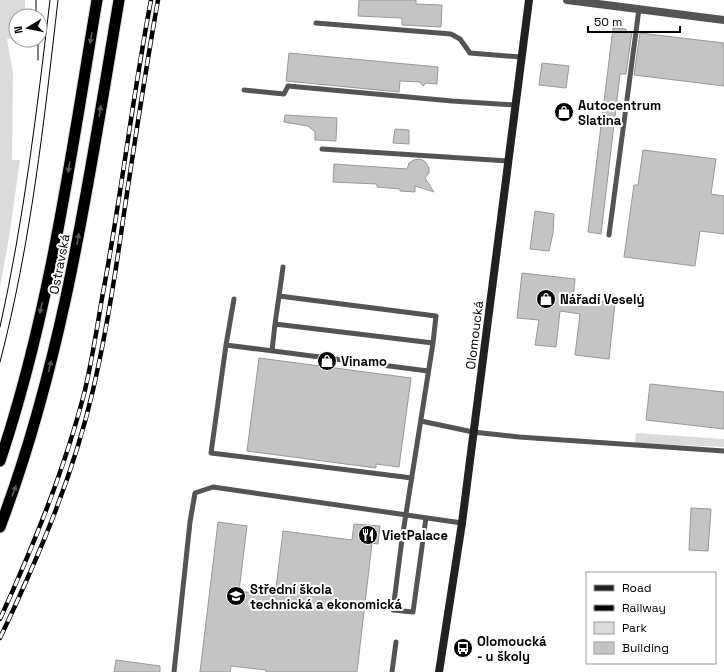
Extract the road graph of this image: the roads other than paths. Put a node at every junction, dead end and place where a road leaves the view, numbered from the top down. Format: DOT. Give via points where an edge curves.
graph roads {
  1 [pos="97,0"];
  2 [pos="119,0"];
  3 [pos="529,0"];
  4 [pos="567,0"];
  5 [pos="639,9"];
  6 [pos="724,20"];
  7 [pos="316,23"];
  8 [pos="522,56"];
  9 [pos="244,90"];
  10 [pos="515,105"];
  11 [pos="322,149"];
  12 [pos="508,161"];
  13 [pos="609,235"];
  14 [pos="283,267"];
  15 [pos="279,296"];
  16 [pos="234,299"];
  17 [pos="275,324"];
  18 [pos="433,343"];
  19 [pos="226,345"];
  20 [pos="272,351"];
  21 [pos="428,371"];
  22 [pos="420,422"];
  23 [pos="474,432"];
  24 [pos="724,451"];
  25 [pos="0,461"];
  26 [pos="412,478"];
  27 [pos="406,516"];
  28 [pos="426,518"];
  29 [pos="462,522"];
  30 [pos="0,527"];
  31 [pos="396,642"];
  32 [pos="174,672"];
  33 [pos="392,672"];
  34 [pos="439,672"];
  1 -- 25 [label="highway, Ostravská, one-way" via="40,316"];
  30 -- 2 [label="highway, Ostravská, one-way" via="28,447 74,265"];
  3 -- 8 [label="main road, Olomoucká"];
  4 -- 5 [label="street"];
  5 -- 6 [label="street"];
  5 -- 13 [label="lane"];
  7 -- 8 [label="lane" via="451,34 460,39 470,53"];
  8 -- 10 [label="main road, Olomoucká"];
  9 -- 10 [label="lane" via="284,94 288,86"];
  10 -- 12 [label="main road, Olomoucká"];
  11 -- 12 [label="lane"];
  12 -- 23 [label="main road, Olomoucká"];
  14 -- 15 [label="lane"];
  15 -- 17 [label="lane"];
  15 -- 18 [label="lane" via="436,316"];
  16 -- 19 [label="lane"];
  17 -- 18 [label="lane"];
  17 -- 20 [label="lane"];
  18 -- 21 [label="lane"];
  19 -- 20 [label="lane"];
  19 -- 26 [label="lane" via="211,453"];
  20 -- 21 [label="lane"];
  21 -- 22 [label="lane"];
  22 -- 23 [label="lane"];
  22 -- 26 [label="lane"];
  23 -- 24 [label="lane"];
  23 -- 29 [label="main road, Olomoucká"];
  26 -- 27 [label="lane"];
  27 -- 28 [label="lane"];
  27 -- 28 [label="lane" via="393,610 406,612 413,612"];
  27 -- 32 [label="lane" via="214,487 195,493"];
  28 -- 29 [label="lane"];
  29 -- 34 [label="main road, Olomoucká"];
  31 -- 33 [label="lane"];
}
